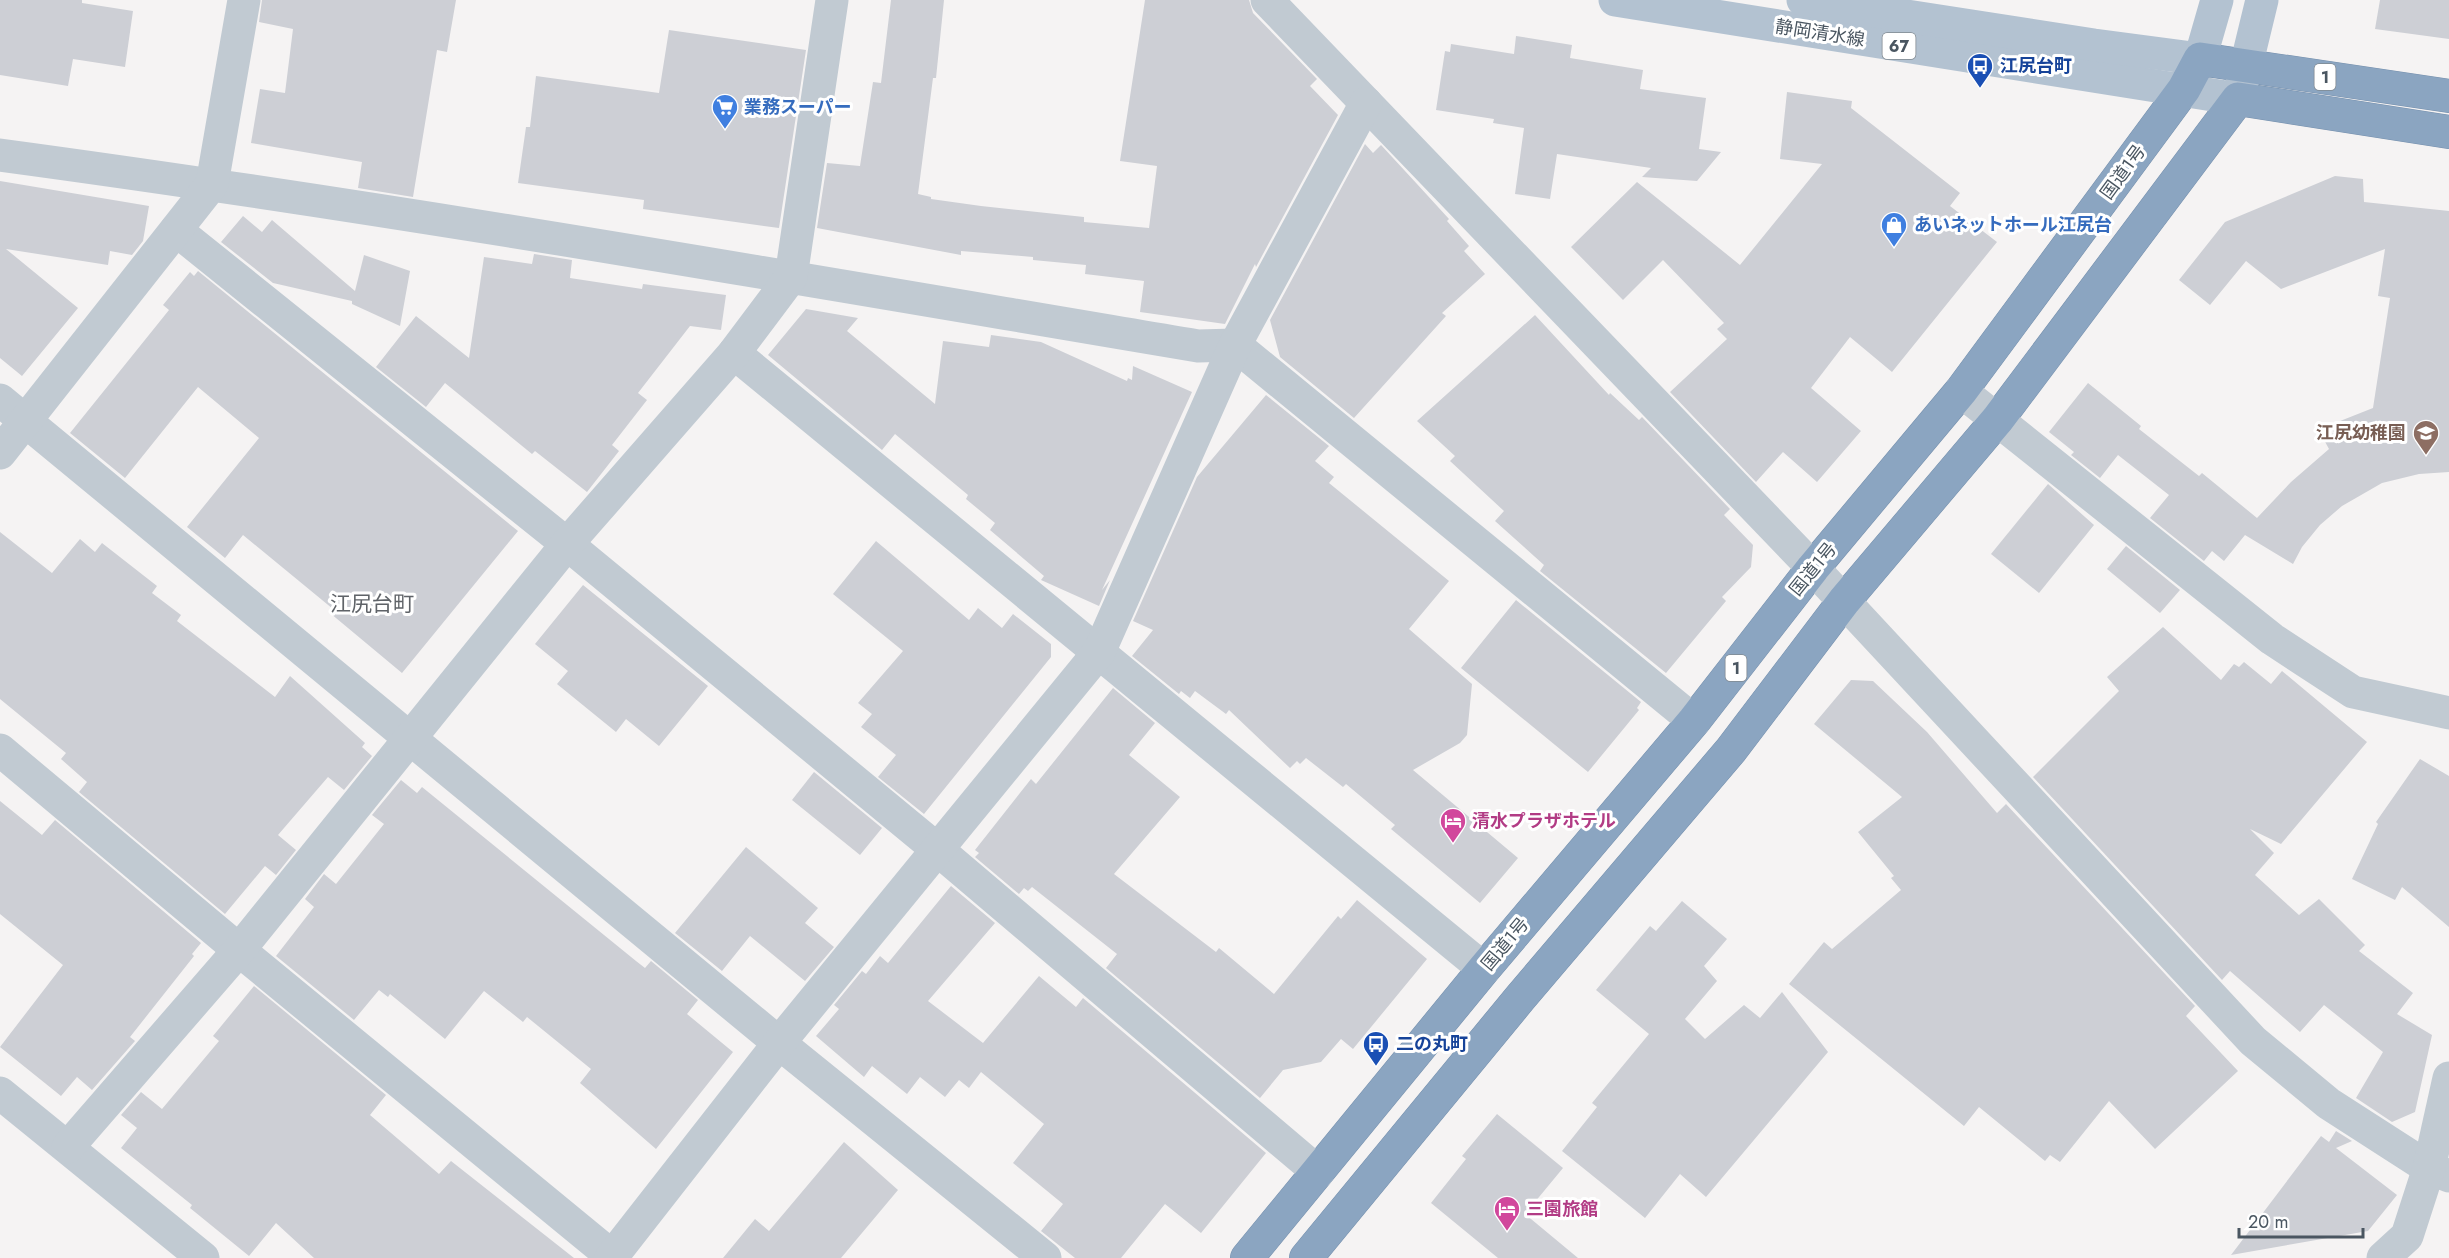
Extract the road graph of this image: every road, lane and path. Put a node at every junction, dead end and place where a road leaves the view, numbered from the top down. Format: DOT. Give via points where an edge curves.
graph roads {
  1 [pos="244,0"];
  2 [pos="832,0"];
  3 [pos="1267,0"];
  4 [pos="1615,0"];
  5 [pos="1803,0"];
  6 [pos="2217,0"];
  7 [pos="2262,0"];
  8 [pos="1838,3"];
  9 [pos="2200,59"];
  10 [pos="2247,65"];
  11 [pos="2184,89"];
  12 [pos="2449,96"];
  13 [pos="2238,99"];
  14 [pos="1365,103"];
  15 [pos="2449,132"];
  16 [pos="0,155"];
  17 [pos="212,184"];
  18 [pos="176,230"];
  19 [pos="791,277"];
  20 [pos="1234,345"];
  21 [pos="734,353"];
  22 [pos="1961,391"];
  23 [pos="0,400"];
  24 [pos="1998,419"];
  25 [pos="26,421"];
  26 [pos="0,453"];
  27 [pos="567,544"];
  28 [pos="1813,568"];
  29 [pos="1844,601"];
  30 [pos="1099,652"];
  31 [pos="2449,713"];
  32 [pos="1694,722"];
  33 [pos="410,740"];
  34 [pos="0,750"];
  35 [pos="938,850"];
  36 [pos="238,950"];
  37 [pos="1484,969"];
  38 [pos="779,1043"];
  39 [pos="2449,1078"];
  40 [pos="0,1092"];
  41 [pos="68,1147"];
  42 [pos="1318,1172"];
  43 [pos="2439,1172"];
  44 [pos="2405,1251"];
  45 [pos="203,1258"];
  46 [pos="613,1258"];
  47 [pos="1045,1258"];
  48 [pos="1246,1258"];
  49 [pos="1306,1258"];
  1 -- 17 [label="street"];
  2 -- 19 [label="street"];
  3 -- 14 [label="street"];
  4 -- 11 [label="main road, 静岡清水線 / 67"];
  5 -- 8 [label="main road, 静岡清水線 / 67"];
  6 -- 9 [label="main road"];
  7 -- 10 [label="main road"];
  8 -- 9 [label="main road, 静岡清水線 / 67"];
  9 -- 10 [label="highway, 1"];
  9 -- 11 [label="highway, 国道1号 / 1"];
  10 -- 12 [label="highway, 1"];
  10 -- 13 [label="main road"];
  11 -- 13 [label="main road, 静岡清水線 / 67"];
  11 -- 22 [label="highway, 国道1号 / 1"];
  13 -- 15 [label="highway, 1"];
  13 -- 24 [label="highway"];
  14 -- 20 [label="street"];
  14 -- 28 [label="street"];
  16 -- 17 [label="street"];
  17 -- 18 [label="street"];
  17 -- 19 [label="street"];
  18 -- 25 [label="street"];
  18 -- 27 [label="street"];
  19 -- 20 [label="street" via="1198,346"];
  19 -- 21 [label="street"];
  20 -- 30 [label="street"];
  20 -- 32 [label="street"];
  21 -- 27 [label="street"];
  21 -- 30 [label="street"];
  22 -- 24 [label="street"];
  22 -- 28 [label="highway, 国道1号 / 1"];
  23 -- 25 [label="street"];
  24 -- 29 [label="highway"];
  24 -- 31 [label="street" via="2290,651 2353,692"];
  25 -- 26 [label="street"];
  25 -- 33 [label="street"];
  27 -- 33 [label="street"];
  27 -- 35 [label="street"];
  28 -- 29 [label="street"];
  28 -- 32 [label="highway, 国道1号 / 1"];
  29 -- 43 [label="street" via="2253,1041 2328,1103"];
  29 -- 49 [label="highway" via="1731,750"];
  30 -- 35 [label="street"];
  30 -- 37 [label="street"];
  32 -- 37 [label="highway, 国道1号 / 1"];
  33 -- 36 [label="street"];
  33 -- 38 [label="street"];
  34 -- 36 [label="street"];
  35 -- 38 [label="street"];
  35 -- 42 [label="street"];
  36 -- 41 [label="street"];
  36 -- 46 [label="street"];
  37 -- 42 [label="highway, 国道1号 / 1"];
  38 -- 46 [label="street"];
  38 -- 47 [label="street"];
  39 -- 43 [label="street"];
  40 -- 41 [label="street"];
  41 -- 45 [label="street"];
  42 -- 48 [label="highway, 国道1号 / 1"];
  43 -- 44 [label="street"];
}
